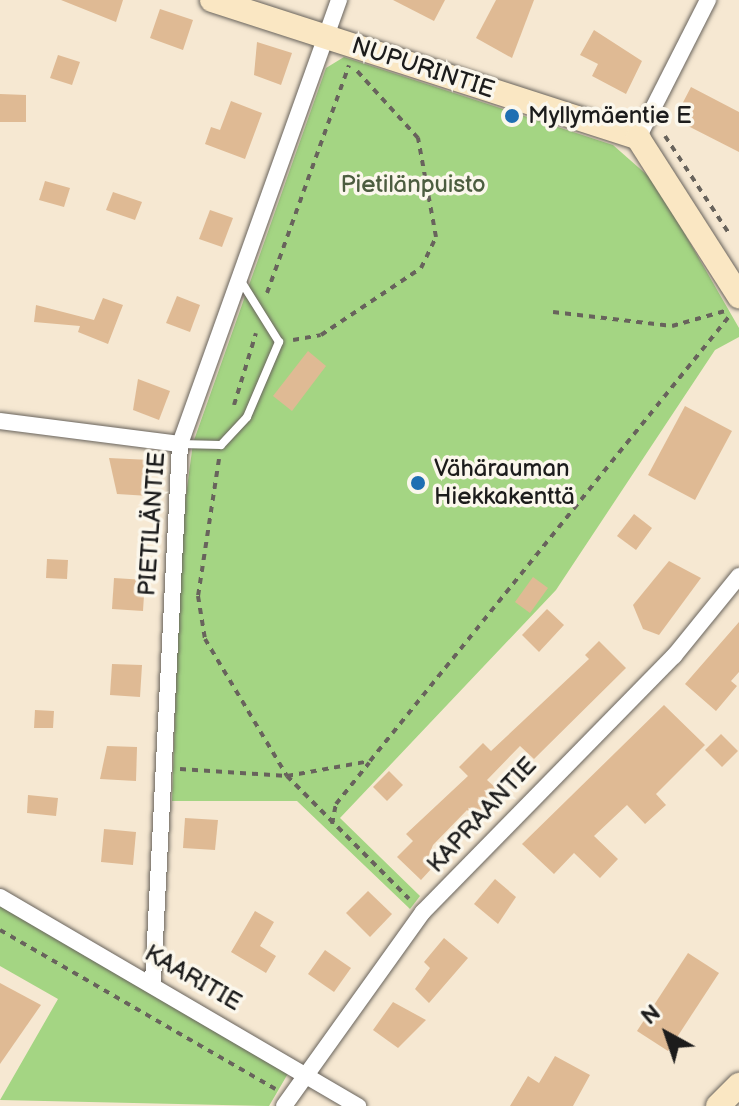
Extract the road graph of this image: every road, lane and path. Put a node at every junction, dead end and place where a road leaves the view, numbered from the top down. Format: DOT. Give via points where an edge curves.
graph roads {
  1 [pos="212,0"];
  2 [pos="339,0"];
  3 [pos="708,0"];
  4 [pos="323,36"];
  5 [pos="353,55"];
  6 [pos="638,138"];
  7 [pos="239,277"];
  8 [pos="739,296"];
  9 [pos="739,308"];
  10 [pos="262,310"];
  11 [pos="553,312"];
  12 [pos="279,342"];
  13 [pos="0,421"];
  14 [pos="180,444"];
  15 [pos="221,445"];
  16 [pos="739,576"];
  17 [pos="370,761"];
  18 [pos="162,768"];
  19 [pos="287,776"];
  20 [pos="332,824"];
  21 [pos="0,897"];
  22 [pos="423,912"];
  23 [pos="0,930"];
  24 [pos="153,981"];
  25 [pos="304,1073"];
  26 [pos="739,1085"];
  27 [pos="287,1102"];
  28 [pos="358,1106"];
  29 [pos="718,1106"];
  1 -- 4 [label="street, NUPURINTIE"];
  2 -- 4 [label="street, PIETILÄNTIE"];
  3 -- 6 [label="street"];
  4 -- 5 [label="street, NUPURINTIE"];
  4 -- 7 [label="street, PIETILÄNTIE"];
  5 -- 6 [label="street, NUPURINTIE"];
  5 -- 10 [label="path" via="310,158"];
  5 -- 12 [label="path" via="418,138 436,237 421,268 360,311 321,335"];
  6 -- 8 [label="street"];
  7 -- 10 [label="lane"];
  7 -- 14 [label="street, PIETILÄNTIE"];
  9 -- 11 [label="path" via="672,326"];
  9 -- 17 [label="path" via="717,324 443,680"];
  10 -- 12 [label="lane"];
  10 -- 15 [label="path"];
  12 -- 15 [label="lane" via="247,417"];
  13 -- 14 [label="street"];
  14 -- 15 [label="lane"];
  14 -- 18 [label="street, PIETILÄNTIE"];
  15 -- 19 [label="path" via="198,596 205,639"];
  16 -- 22 [label="street, KAPRAANTIE" via="674,656"];
  17 -- 19 [label="path"];
  17 -- 20 [label="path" via="336,804"];
  18 -- 19 [label="path"];
  18 -- 24 [label="street, PIETILÄNTIE"];
  19 -- 20 [label="path"];
  20 -- 22 [label="path"];
  21 -- 24 [label="street, KAARITIE"];
  22 -- 25 [label="street, KAPRAANTIE"];
  23 -- 27 [label="path"];
  24 -- 25 [label="street, KAARITIE"];
  25 -- 27 [label="street, KAPRAANTIE"];
  25 -- 28 [label="street, KAARITIE"];
  26 -- 29 [label="street"];
}
